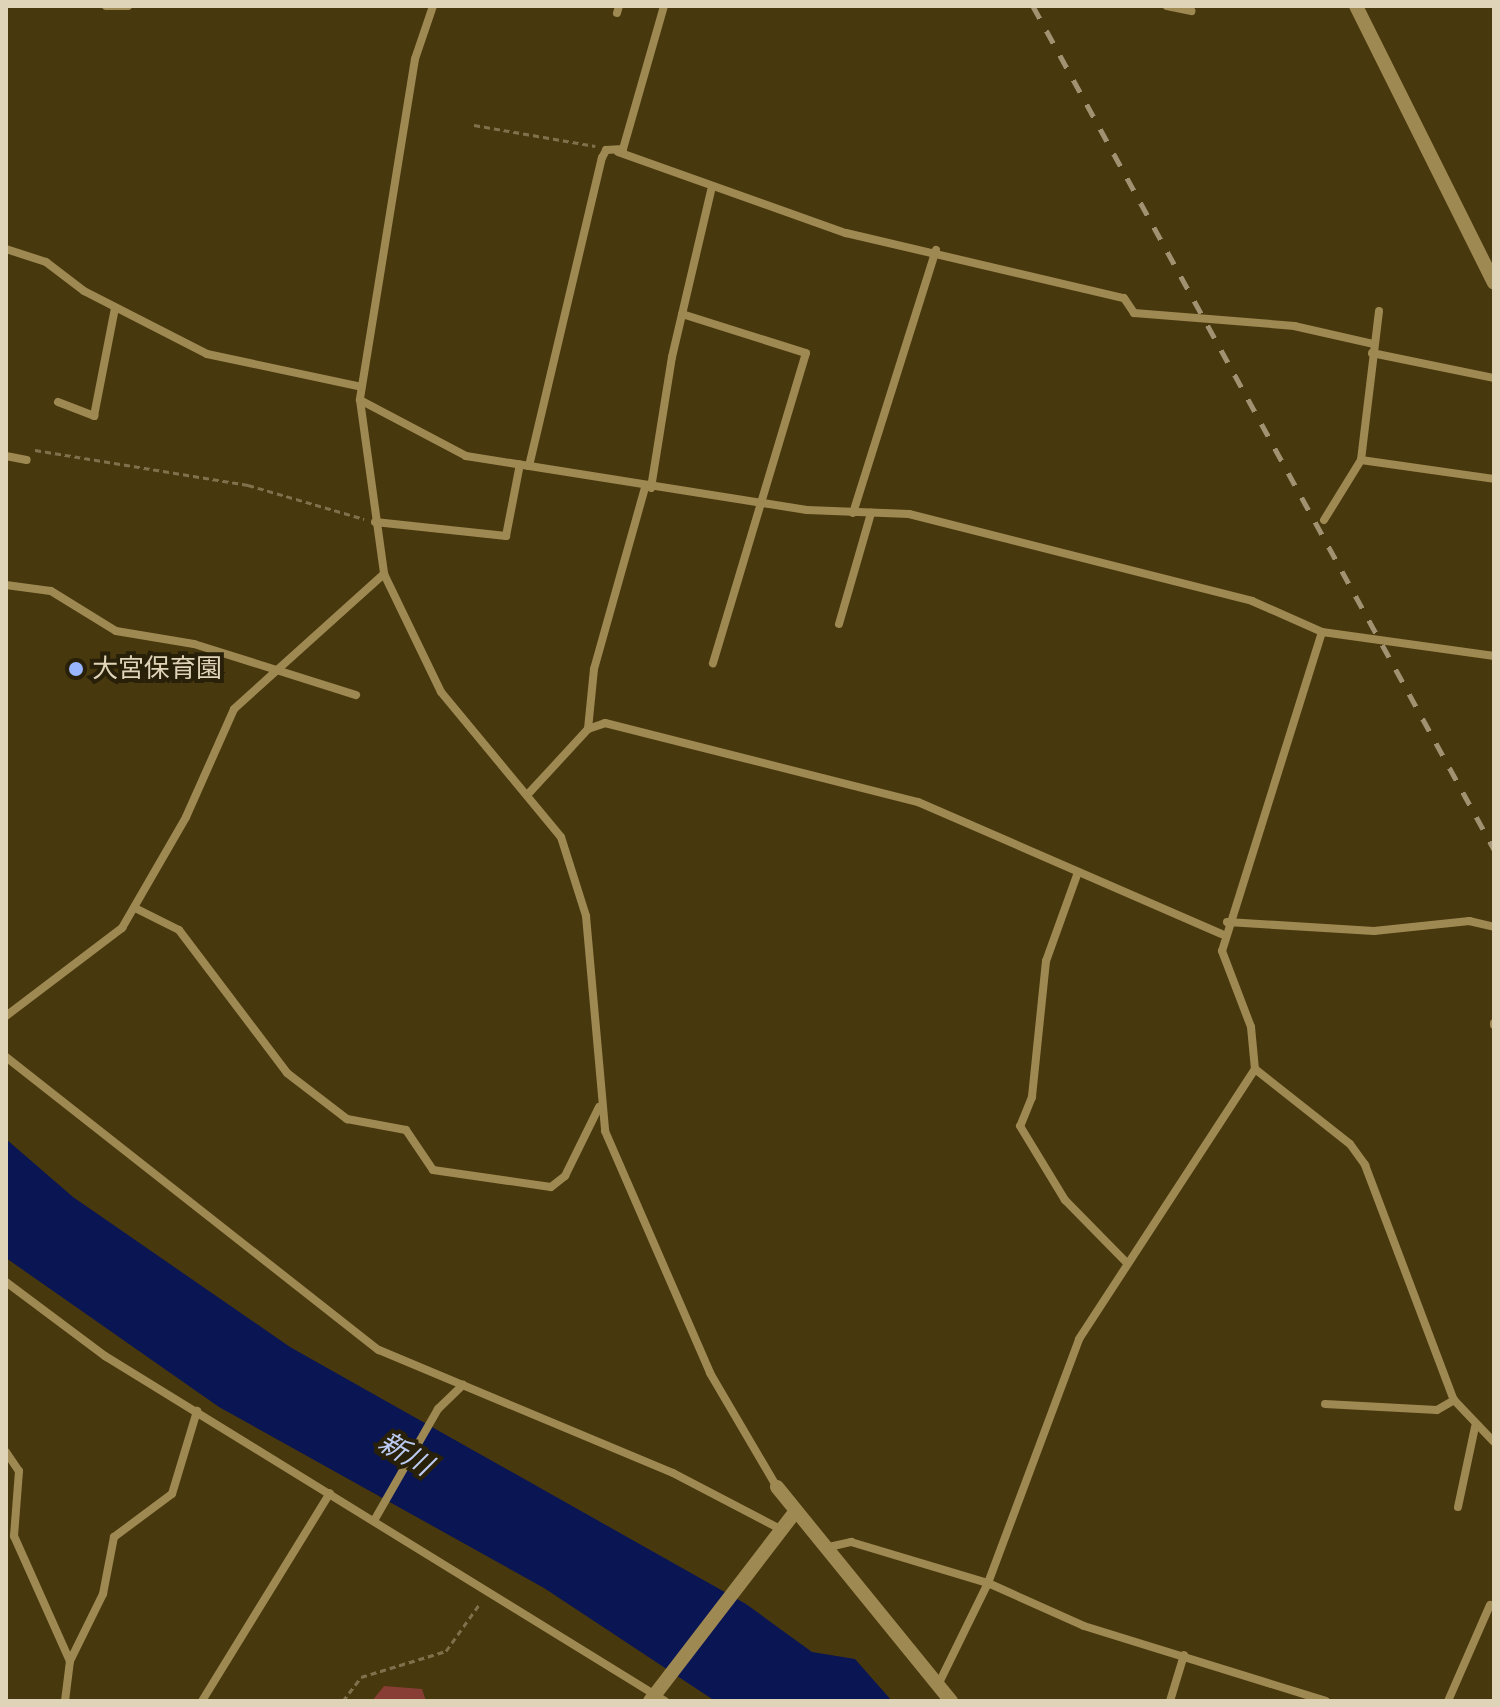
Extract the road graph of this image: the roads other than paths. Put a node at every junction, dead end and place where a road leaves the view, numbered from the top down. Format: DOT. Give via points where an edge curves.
graph roads {
  1 [pos="106,6"];
  2 [pos="128,6"];
  3 [pos="433,6"];
  4 [pos="664,6"];
  5 [pos="1167,6"];
  6 [pos="1356,6"];
  7 [pos="1191,11"];
  8 [pos="618,152"];
  9 [pos="711,191"];
  10 [pos="6,249"];
  11 [pos="936,250"];
  12 [pos="1494,283"];
  13 [pos="115,308"];
  14 [pos="1379,311"];
  15 [pos="682,314"];
  16 [pos="1372,349"];
  17 [pos="1494,378"];
  18 [pos="362,387"];
  19 [pos="360,400"];
  20 [pos="58,402"];
  21 [pos="6,456"];
  22 [pos="27,460"];
  23 [pos="1361,460"];
  24 [pos="525,465"];
  25 [pos="1494,479"];
  26 [pos="648,487"];
  27 [pos="760,502"];
  28 [pos="853,513"];
  29 [pos="871,513"];
  30 [pos="1324,520"];
  31 [pos="375,522"];
  32 [pos="384,574"];
  33 [pos="6,585"];
  34 [pos="839,624"];
  35 [pos="1322,632"];
  36 [pos="1494,656"];
  37 [pos="713,663"];
  38 [pos="276,672"];
  39 [pos="356,695"];
  40 [pos="588,729"];
  41 [pos="529,793"];
  42 [pos="1077,875"];
  43 [pos="137,909"];
  44 [pos="1227,922"];
  45 [pos="1494,927"];
  46 [pos="1222,934"];
  47 [pos="6,1016"];
  48 [pos="6,1057"];
  49 [pos="1255,1069"];
  50 [pos="599,1106"];
  51 [pos="1127,1263"];
  52 [pos="6,1282"];
  53 [pos="463,1385"];
  54 [pos="1454,1400"];
  55 [pos="1325,1404"];
  56 [pos="197,1411"];
  57 [pos="1475,1427"];
  58 [pos="1494,1442"];
  59 [pos="6,1452"];
  60 [pos="777,1487"];
  61 [pos="330,1493"];
  62 [pos="1458,1507"];
  63 [pos="795,1512"];
  64 [pos="377,1515"];
  65 [pos="780,1529"];
  66 [pos="10,1539"];
  67 [pos="829,1547"];
  68 [pos="988,1583"];
  69 [pos="1490,1605"];
  70 [pos="1184,1655"];
  71 [pos="70,1661"];
  72 [pos="937,1686"];
  73 [pos="658,1696"];
  74 [pos="65,1701"];
  75 [pos="202,1701"];
  76 [pos="951,1701"];
  77 [pos="1170,1701"];
  78 [pos="1326,1701"];
  79 [pos="1448,1701"];
  1 -- 2 [label="street"];
  3 -- 18 [label="street" via="415,59"];
  4 -- 8 [label="street"];
  5 -- 7 [label="street"];
  6 -- 12 [label="street"];
  8 -- 9 [label="street"];
  8 -- 24 [label="street" via="606,150"];
  9 -- 11 [label="street" via="846,233"];
  9 -- 15 [label="street"];
  10 -- 13 [label="street" via="46,262"];
  11 -- 16 [label="street" via="1048,286 1050,279 1124,298 1134,313 1294,326"];
  11 -- 28 [label="street"];
  13 -- 18 [label="street" via="207,354"];
  13 -- 20 [label="street" via="94,416"];
  14 -- 16 [label="street"];
  15 -- 26 [label="street"];
  15 -- 27 [label="street" via="806,353"];
  16 -- 17 [label="street"];
  16 -- 23 [label="street"];
  18 -- 19 [label="street"];
  19 -- 24 [label="street" via="436,444"];
  19 -- 31 [label="street"];
  21 -- 22 [label="street"];
  23 -- 25 [label="street"];
  23 -- 30 [label="street"];
  24 -- 26 [label="street"];
  24 -- 31 [label="street" via="506,536"];
  26 -- 27 [label="street"];
  26 -- 40 [label="street" via="594,669"];
  27 -- 28 [label="street"];
  27 -- 37 [label="street"];
  28 -- 29 [label="street"];
  29 -- 34 [label="street"];
  29 -- 35 [label="street" via="909,514 1042,553 1076,555 1252,601"];
  31 -- 32 [label="street"];
  32 -- 38 [label="street"];
  32 -- 41 [label="street" via="441,692"];
  33 -- 38 [label="street" via="51,591 116,631 194,644"];
  35 -- 36 [label="street"];
  35 -- 44 [label="street"];
  38 -- 39 [label="street"];
  38 -- 43 [label="street" via="224,723 197,795"];
  40 -- 41 [label="street"];
  40 -- 42 [label="street" via="615,725 881,789"];
  41 -- 50 [label="street" via="561,837 586,916"];
  42 -- 46 [label="street"];
  42 -- 51 [label="street" via="1046,961 1032,1097 1020,1126 1065,1200"];
  43 -- 47 [label="street"];
  43 -- 50 [label="street" via="179,930 287,1073 347,1119 406,1130 433,1170 551,1187 565,1176"];
  44 -- 45 [label="street" via="1374,931 1469,921"];
  44 -- 46 [label="street"];
  46 -- 49 [label="street" via="1222,951 1251,1027"];
  48 -- 53 [label="street" via="341,1324 379,1350"];
  49 -- 51 [label="street"];
  49 -- 54 [label="street" via="1350,1144 1365,1165"];
  50 -- 60 [label="street" via="710,1373"];
  51 -- 68 [label="street" via="1053,1395"];
  52 -- 56 [label="street" via="105,1356"];
  53 -- 64 [label="street" via="438,1409"];
  53 -- 65 [label="street" via="673,1473"];
  54 -- 55 [label="street" via="1437,1410"];
  54 -- 57 [label="street"];
  56 -- 61 [label="street"];
  56 -- 71 [label="street" via="172,1494 114,1537 103,1594"];
  57 -- 58 [label="street"];
  57 -- 62 [label="street"];
  59 -- 66 [label="street" via="19,1471"];
  60 -- 63 [label="street"];
  61 -- 64 [label="street"];
  61 -- 75 [label="street"];
  63 -- 65 [label="street"];
  63 -- 67 [label="street"];
  64 -- 73 [label="street"];
  65 -- 73 [label="street" via="738,1579"];
  66 -- 71 [label="street"];
  67 -- 68 [label="street" via="851,1542"];
  67 -- 72 [label="street"];
  68 -- 70 [label="street" via="1084,1626"];
  68 -- 72 [label="street"];
  69 -- 79 [label="street"];
  70 -- 77 [label="street"];
  70 -- 78 [label="street"];
  71 -- 74 [label="street"];
  72 -- 76 [label="street"];
}
